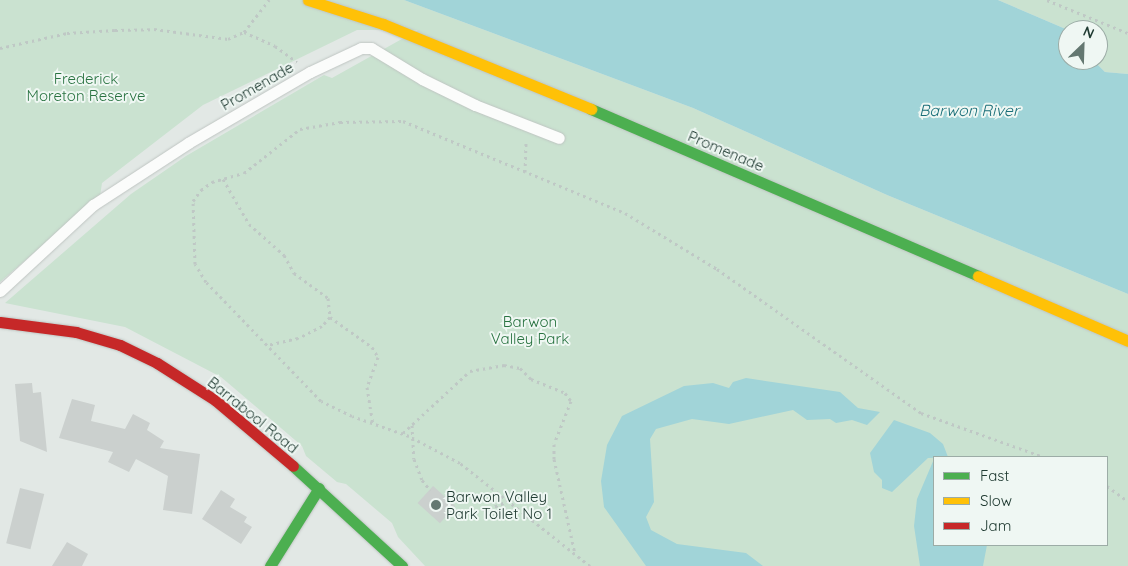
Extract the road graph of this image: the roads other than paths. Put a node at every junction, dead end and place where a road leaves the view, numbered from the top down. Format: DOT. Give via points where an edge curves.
graph roads {
  1 [pos="308,0"];
  2 [pos="559,138"];
  3 [pos="0,291"];
  4 [pos="0,322"];
  5 [pos="1128,341"];
  6 [pos="319,488"];
  7 [pos="270,566"];
  8 [pos="402,566"];
  1 -- 5 [label="street, Promenade" via="383,24 527,81"];
  2 -- 3 [label="lane, Promenade" via="475,105 422,79 371,48 361,48 310,72 188,143 93,205"];
  4 -- 6 [label="street, Barrabool Road" via="76,332 120,345 157,363 215,400"];
  6 -- 7 [label="street"];
  6 -- 8 [label="street, Barrabool Road"];
}
